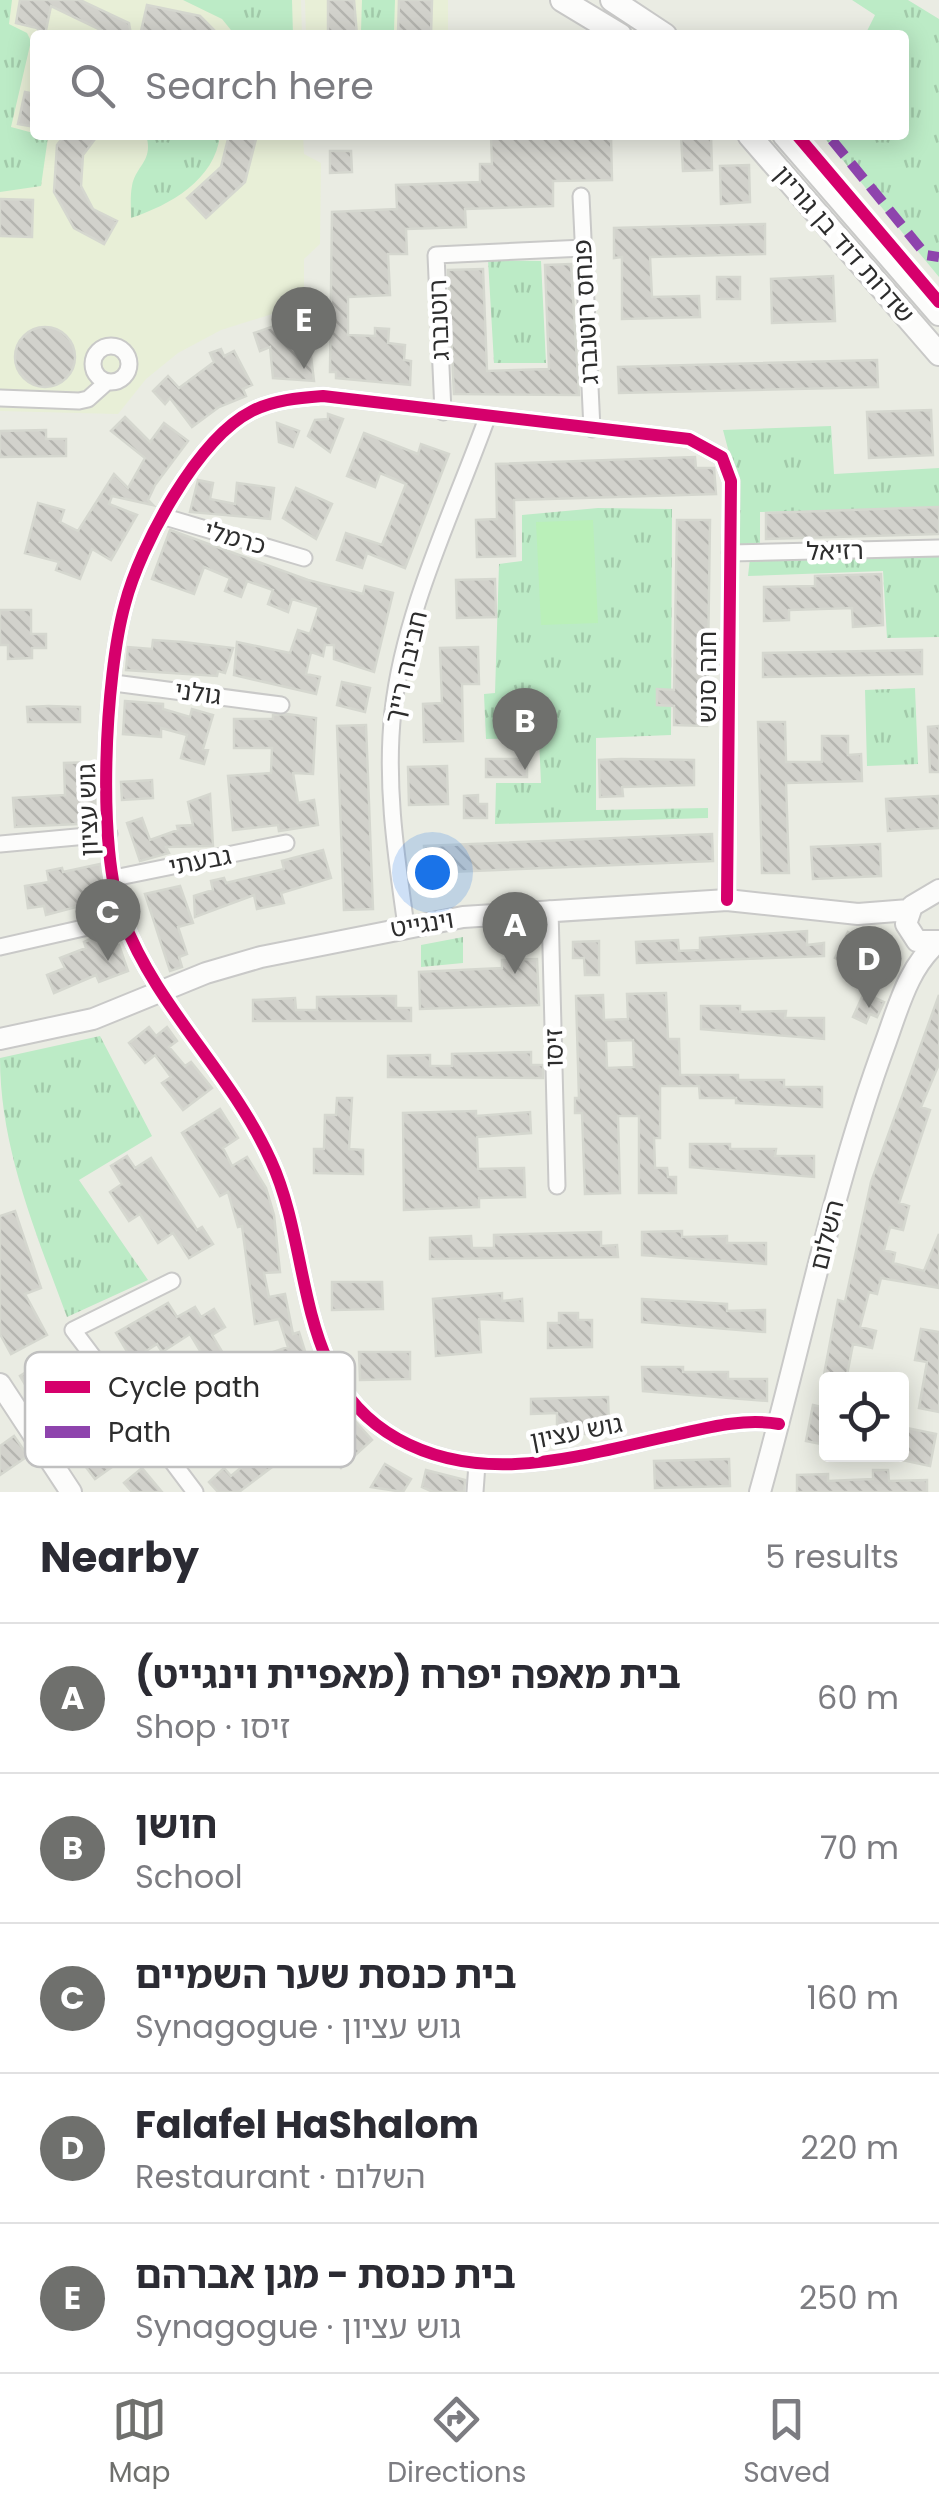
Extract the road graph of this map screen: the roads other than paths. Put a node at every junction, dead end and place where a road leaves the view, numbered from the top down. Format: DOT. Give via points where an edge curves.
graph roads {
  1 [pos="562,0"];
  2 [pos="612,0"];
  3 [pos="612,30"];
  4 [pos="657,30"];
  5 [pos="752,140"];
  6 [pos="788,140"];
  7 [pos="581,196"];
  8 [pos="584,248"];
  9 [pos="939,314"];
  10 [pos="939,354"];
  11 [pos="107,382"];
  12 [pos="0,398"];
  13 [pos="443,412"];
  14 [pos="486,418"];
  15 [pos="592,429"];
  16 [pos="722,457"];
  17 [pos="165,518"];
  18 [pos="939,548"];
  19 [pos="730,553"];
  20 [pos="304,558"];
  21 [pos="114,684"];
  22 [pos="282,704"];
  23 [pos="109,834"];
  24 [pos="0,844"];
  25 [pos="286,844"];
  26 [pos="114,878"];
  27 [pos="728,900"];
  28 [pos="550,910"];
  29 [pos="921,912"];
  30 [pos="122,919"];
  31 [pos="406,926"];
  32 [pos="939,941"];
  33 [pos="0,947"];
  34 [pos="908,983"];
  35 [pos="160,991"];
  36 [pos="0,1039"];
  37 [pos="557,1186"];
  38 [pos="172,1281"];
  39 [pos="90,1352"];
  40 [pos="325,1352"];
  41 [pos="0,1384"];
  42 [pos="355,1403"];
  43 [pos="25,1422"];
  44 [pos="779,1424"];
  45 [pos="477,1464"];
  46 [pos="55,1467"];
  47 [pos="176,1467"];
  48 [pos="72,1492"];
  49 [pos="195,1492"];
  50 [pos="475,1492"];
  51 [pos="760,1492"];
  1 -- 3 [label="main road"];
  2 -- 4 [label="main road"];
  5 -- 10 [label="main road, שדרות דוד בן גוריון"];
  6 -- 9 [label="main road, שדרות דוד בן גוריון"];
  7 -- 8 [label="street, פנחס רוטנברג"];
  8 -- 13 [label="street, רוטנברג" via="436,255"];
  8 -- 15 [label="street, פנחס רוטנברג"];
  11 -- 12 [label="street" via="79,402"];
  13 -- 14 [label="street, גוש עציון"];
  13 -- 17 [label="street, גוש עציון" via="323,396 271,403 212,441"];
  14 -- 15 [label="street, גוש עציון"];
  14 -- 31 [label="street, חביבה רייך" via="411,630 393,707 392,832"];
  15 -- 16 [label="street, גוש עציון" via="690,438"];
  16 -- 19 [label="street, חנה סנש" via="731,481"];
  17 -- 20 [label="street, כרמלי"];
  17 -- 21 [label="street, גוש עציון" via="124,607"];
  18 -- 19 [label="street, רזיאל"];
  19 -- 27 [label="street, חנה סנש"];
  21 -- 22 [label="street, גולני"];
  21 -- 23 [label="street, גוש עציון" via="105,792"];
  23 -- 24 [label="street"];
  23 -- 26 [label="street, גוש עציון"];
  25 -- 26 [label="street, גבעתי"];
  26 -- 30 [label="street, גוש עציון"];
  27 -- 28 [label="street, וינגייט"];
  27 -- 29 [label="street, וינגייט" via="858,914"];
  28 -- 31 [label="street, וינגייט"];
  28 -- 37 [label="street, זיסו"];
  29 -- 32 [label="street, וינגייט" via="924,943"];
  29 -- 34 [label="street, השלום"];
  30 -- 33 [label="street"];
  30 -- 35 [label="street, גוש עציון"];
  31 -- 35 [label="street, וינגייט" via="261,957"];
  32 -- 34 [label="street, השלום" via="923,954"];
  34 -- 44 [label="street, השלום" via="853,1135"];
  35 -- 36 [label="street, וינגייט" via="92,1019"];
  35 -- 40 [label="street, גוש עציון" via="270,1157"];
  38 -- 39 [label="street" via="73,1330"];
  41 -- 43 [label="street"];
  42 -- 45 [label="street, גוש עציון" via="402,1442"];
  44 -- 45 [label="street, גוש עציון" via="719,1425 537,1464"];
  44 -- 51 [label="street, השלום"];
  45 -- 50 [label="street"];
  46 -- 48 [label="street"];
  47 -- 49 [label="street"];
}
